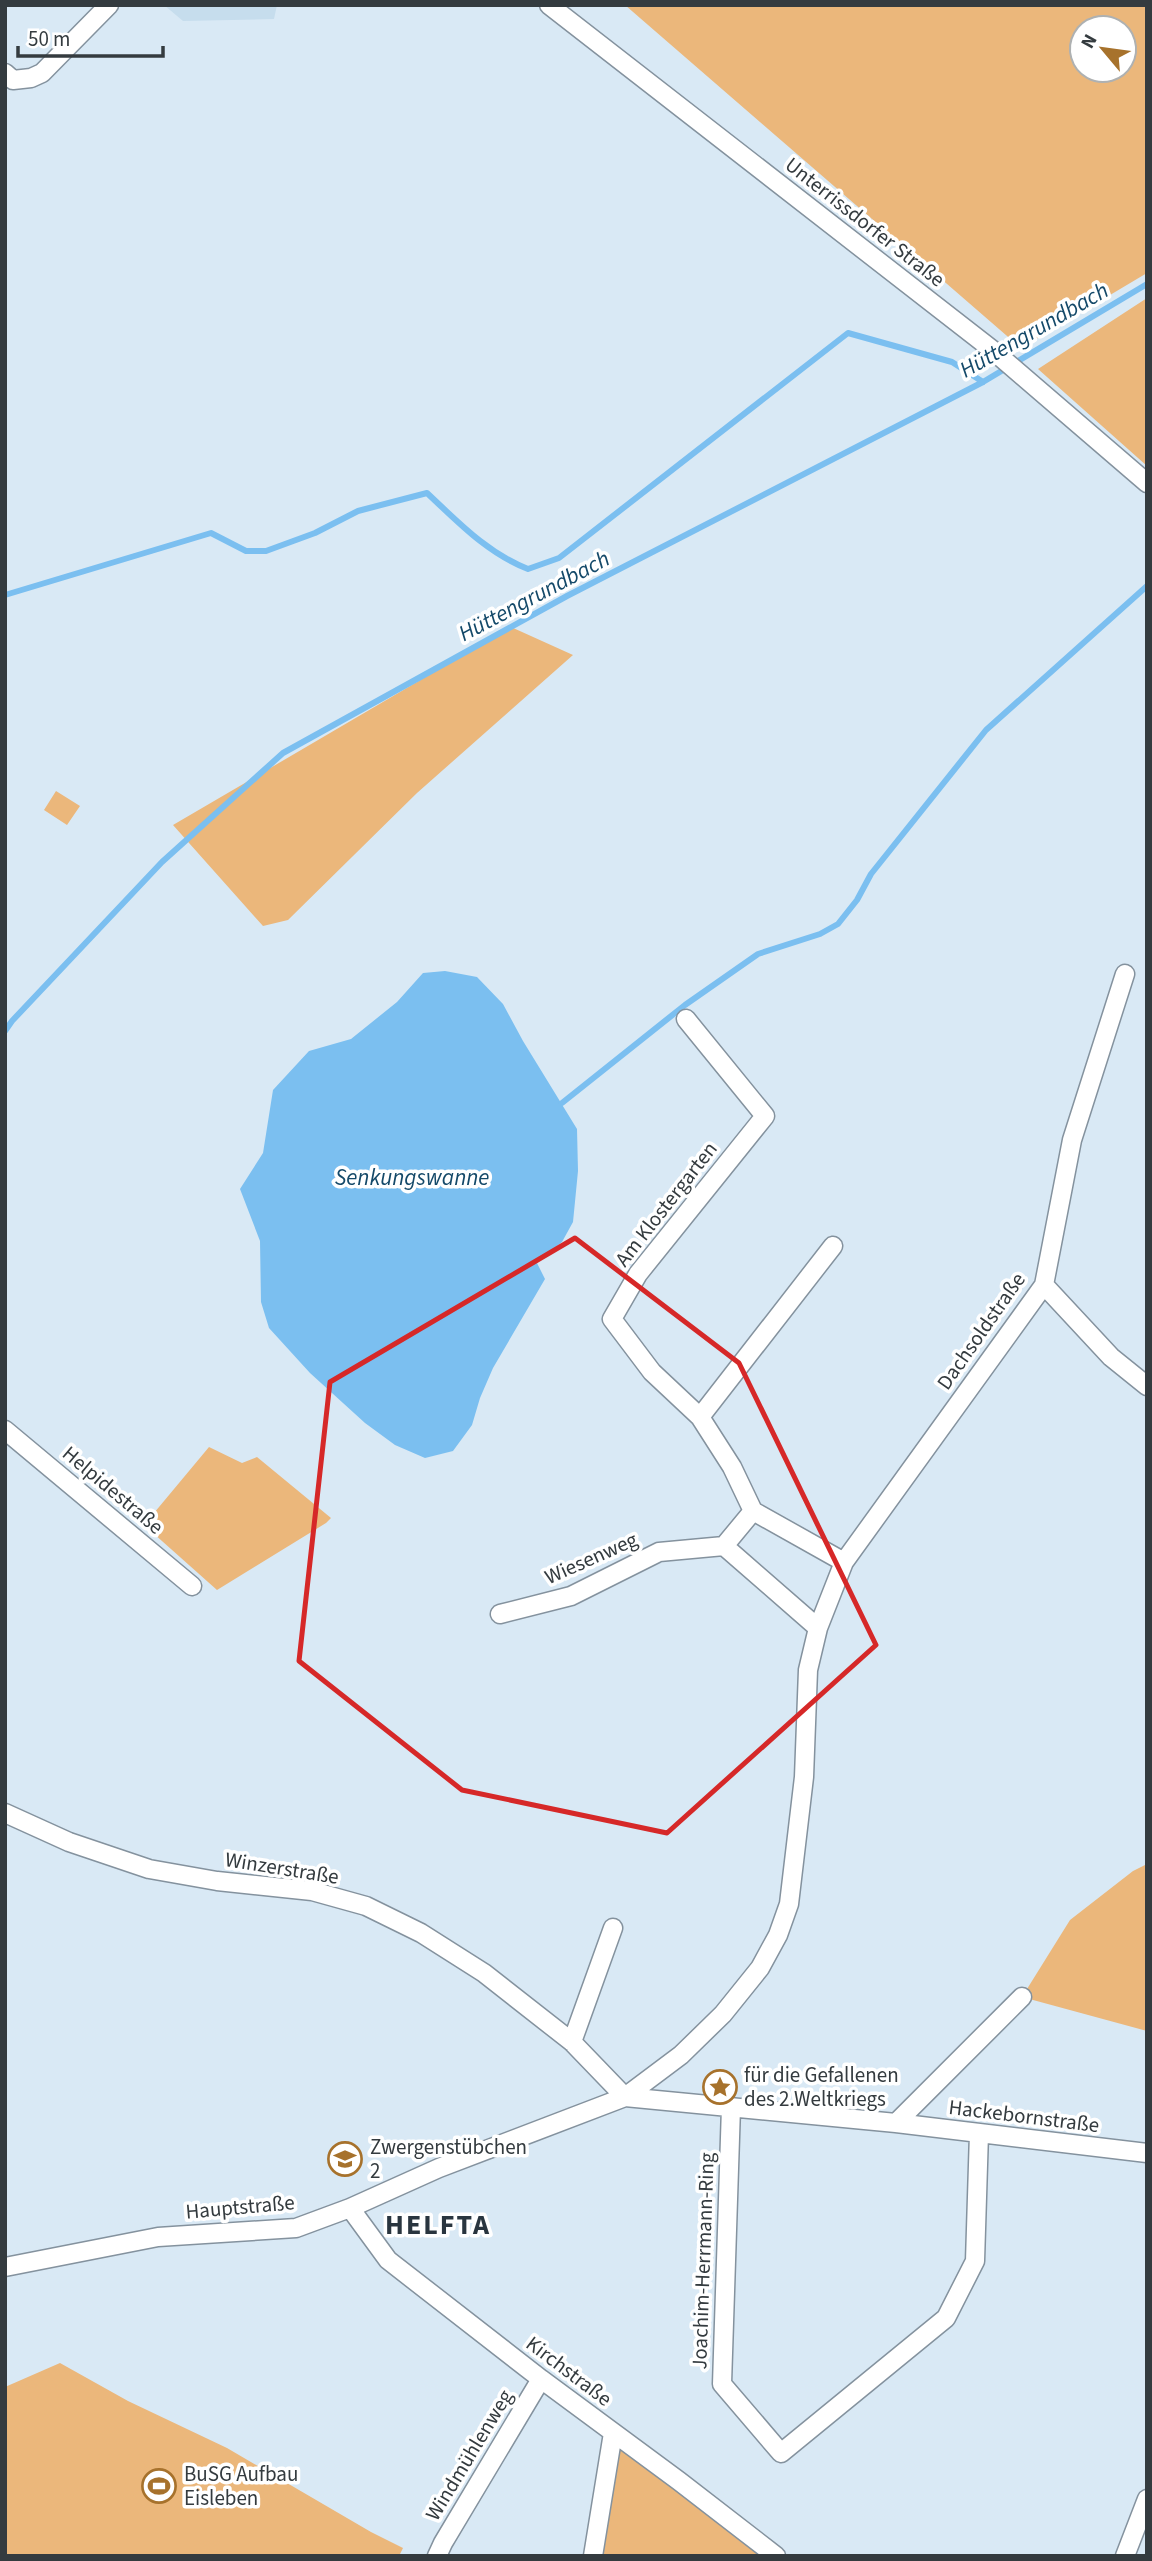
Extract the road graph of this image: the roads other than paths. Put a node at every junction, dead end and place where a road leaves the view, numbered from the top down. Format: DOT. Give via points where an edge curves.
graph roads {
  1 [pos="109,5"];
  2 [pos="549,5"];
  3 [pos="5,74"];
  4 [pos="1147,483"];
  5 [pos="1125,974"];
  6 [pos="686,1019"];
  7 [pos="833,1246"];
  8 [pos="1044,1285"];
  9 [pos="1147,1386"];
  10 [pos="700,1417"];
  11 [pos="5,1430"];
  12 [pos="753,1511"];
  13 [pos="724,1546"];
  14 [pos="844,1562"];
  15 [pos="192,1586"];
  16 [pos="500,1614"];
  17 [pos="818,1628"];
  18 [pos="5,1813"];
  19 [pos="613,1928"];
  20 [pos="1022,1997"];
  21 [pos="572,2042"];
  22 [pos="625,2097"];
  23 [pos="731,2107"];
  24 [pos="896,2123"];
  25 [pos="979,2133"];
  26 [pos="1147,2153"];
  27 [pos="350,2208"];
  28 [pos="5,2267"];
  29 [pos="541,2379"];
  30 [pos="613,2433"];
  31 [pos="1147,2499"];
  32 [pos="438,2556"];
  33 [pos="593,2556"];
  34 [pos="776,2556"];
  35 [pos="1125,2556"];
  1 -- 3 [label="street" via="42,73 13,80"];
  2 -- 4 [label="street, Unterrissdorfer Straße" via="990,348"];
  5 -- 8 [label="street, Dachsoldstraße" via="1072,1140"];
  6 -- 10 [label="street, Am Klostergarten" via="765,1116 638,1274 612,1319 652,1372"];
  7 -- 10 [label="street"];
  8 -- 9 [label="street" via="1111,1357"];
  8 -- 14 [label="street, Dachsoldstraße"];
  10 -- 12 [label="street, Am Klostergarten"];
  11 -- 15 [label="street, Helpidestraße"];
  12 -- 13 [label="street"];
  12 -- 14 [label="street"];
  13 -- 16 [label="street, Wiesenweg" via="659,1552 571,1596"];
  13 -- 17 [label="street"];
  14 -- 17 [label="street, Dachsoldstraße"];
  17 -- 22 [label="street, Dachsoldstraße" via="808,1670 804,1777 789,1904 778,1935 761,1968 723,2014 681,2055"];
  18 -- 21 [label="street, Winzerstraße" via="69,1842 149,1869 312,1891 366,1906 421,1933 484,1973"];
  19 -- 21 [label="street"];
  20 -- 24 [label="street"];
  21 -- 22 [label="street, Winzerstraße"];
  22 -- 23 [label="street, Hackebornstraße"];
  22 -- 27 [label="street, Hauptstraße" via="439,2168"];
  23 -- 24 [label="street, Hackebornstraße"];
  23 -- 25 [label="street, Joachim-Herrmann-Ring" via="722,2384 781,2453 946,2318 975,2261"];
  24 -- 25 [label="street, Hackebornstraße"];
  25 -- 26 [label="street, Hackebornstraße"];
  27 -- 28 [label="street, Hauptstraße" via="296,2228 158,2237"];
  27 -- 29 [label="street, Kirchstraße" via="388,2260"];
  29 -- 30 [label="street, Kirchstraße"];
  29 -- 32 [label="street, Windmühlenweg"];
  30 -- 33 [label="street"];
  30 -- 34 [label="street, Kirchstraße"];
  31 -- 35 [label="street"];
}
